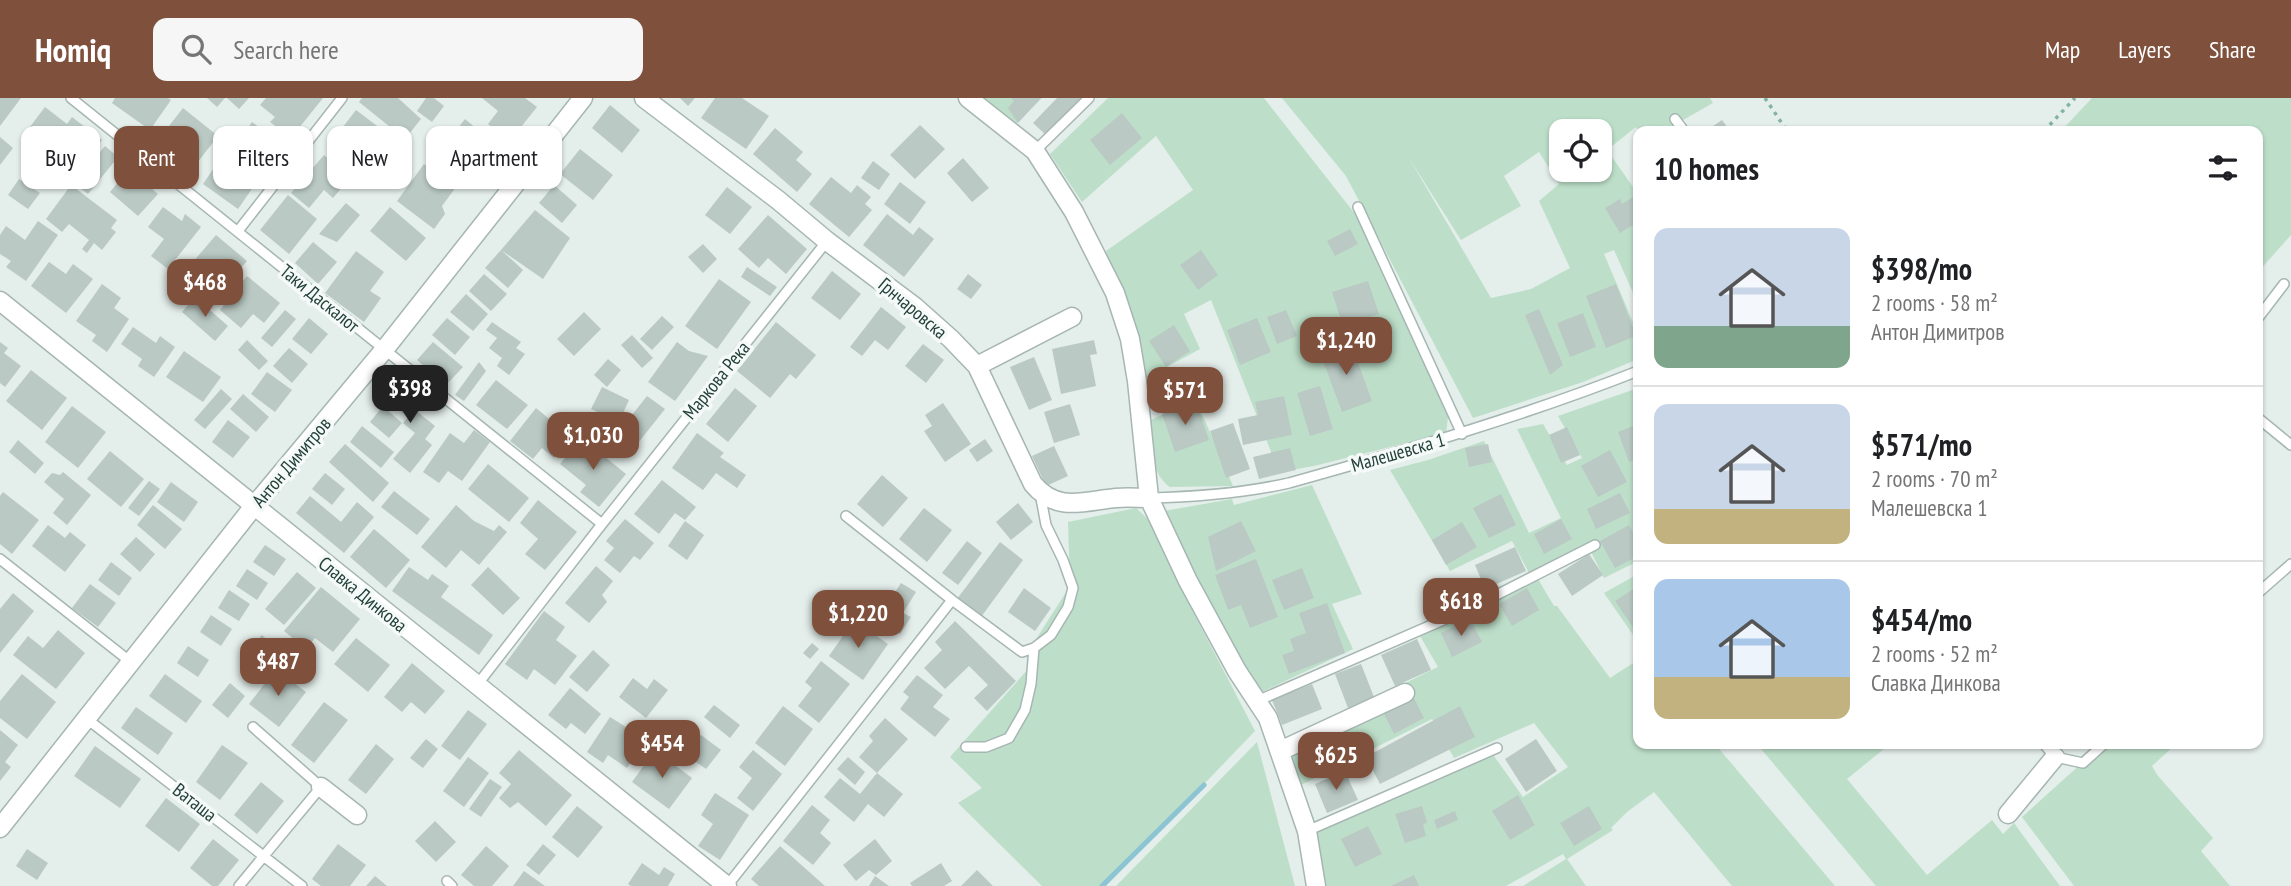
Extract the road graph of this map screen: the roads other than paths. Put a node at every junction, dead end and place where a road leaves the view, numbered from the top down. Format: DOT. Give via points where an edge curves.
graph roads {
  1 [pos="71,98"];
  2 [pos="342,98"];
  3 [pos="583,98"];
  4 [pos="644,98"];
  5 [pos="968,98"];
  6 [pos="1089,98"];
  7 [pos="1675,119"];
  8 [pos="1680,126"];
  9 [pos="1035,151"];
  10 [pos="1358,207"];
  11 [pos="238,231"];
  12 [pos="827,241"];
  13 [pos="2284,284"];
  14 [pos="0,301"];
  15 [pos="2263,311"];
  16 [pos="1072,317"];
  17 [pos="384,350"];
  18 [pos="977,366"];
  19 [pos="1633,373"];
  20 [pos="2263,422"];
  21 [pos="1462,433"];
  22 [pos="2291,445"];
  23 [pos="1040,493"];
  24 [pos="1149,498"];
  25 [pos="254,506"];
  26 [pos="846,516"];
  27 [pos="602,524"];
  28 [pos="1595,545"];
  29 [pos="0,559"];
  30 [pos="2291,564"];
  31 [pos="2263,589"];
  32 [pos="951,600"];
  33 [pos="1034,648"];
  34 [pos="132,663"];
  35 [pos="477,685"];
  36 [pos="1405,693"];
  37 [pos="1257,701"];
  38 [pos="87,719"];
  39 [pos="253,727"];
  40 [pos="966,747"];
  41 [pos="1497,748"];
  42 [pos="2098,749"];
  43 [pos="2050,750"];
  44 [pos="1280,751"];
  45 [pos="321,788"];
  46 [pos="2008,814"];
  47 [pos="357,815"];
  48 [pos="0,828"];
  49 [pos="1307,831"];
  50 [pos="264,855"];
  51 [pos="239,886"];
  52 [pos="302,886"];
  53 [pos="727,886"];
  54 [pos="1316,886"];
  1 -- 11 [label="lane, Таки Даскалот"];
  2 -- 11 [label="lane"];
  3 -- 17 [label="street, Антон Димитров"];
  4 -- 12 [label="street, Грнчаровска"];
  5 -- 9 [label="street"];
  6 -- 9 [label="lane"];
  7 -- 8 [label="lane"];
  9 -- 24 [label="street" via="1074,212 1115,293 1137,381"];
  10 -- 21 [label="lane"];
  11 -- 17 [label="lane, Таки Даскалот"];
  12 -- 18 [label="street, Грнчаровска" via="921,312"];
  12 -- 27 [label="lane, Маркова Река"];
  13 -- 15 [label="lane"];
  14 -- 25 [label="street, Славка Динкова"];
  16 -- 18 [label="street"];
  17 -- 25 [label="street, Антон Димитров"];
  17 -- 27 [label="lane, Таки Даскалот"];
  18 -- 23 [label="street, Грнчаровска"];
  19 -- 21 [label="lane, Малешевска 1"];
  20 -- 22 [label="lane"];
  21 -- 24 [label="lane, Малешевска 1" via="1266,488"];
  23 -- 24 [label="street" via="1055,501 1084,504"];
  23 -- 33 [label="lane" via="1046,525 1073,588 1068,607 1051,635"];
  24 -- 37 [label="street" via="1188,581"];
  25 -- 34 [label="street, Антон Димитров"];
  25 -- 35 [label="street, Славка Динкова"];
  26 -- 32 [label="lane"];
  27 -- 35 [label="lane, Маркова Река"];
  28 -- 37 [label="lane" via="1473,607"];
  29 -- 34 [label="lane"];
  30 -- 31 [label="lane"];
  32 -- 33 [label="lane" via="1022,652"];
  32 -- 53 [label="lane, Славка Динкова"];
  33 -- 40 [label="lane" via="1025,710 1009,738 986,747"];
  34 -- 38 [label="street, Антон Димитров"];
  35 -- 53 [label="street, Славка Динкова"];
  36 -- 44 [label="street"];
  37 -- 44 [label="street"];
  38 -- 48 [label="street, Антон Димитров"];
  38 -- 50 [label="lane, Ваташа"];
  39 -- 45 [label="lane"];
  41 -- 49 [label="lane"];
  42 -- 43 [label="lane" via="2083,763"];
  43 -- 46 [label="street"];
  44 -- 49 [label="street"];
  45 -- 47 [label="street"];
  45 -- 50 [label="lane"];
  49 -- 54 [label="street"];
  50 -- 51 [label="lane"];
  50 -- 52 [label="lane, Ваташа"];
}
